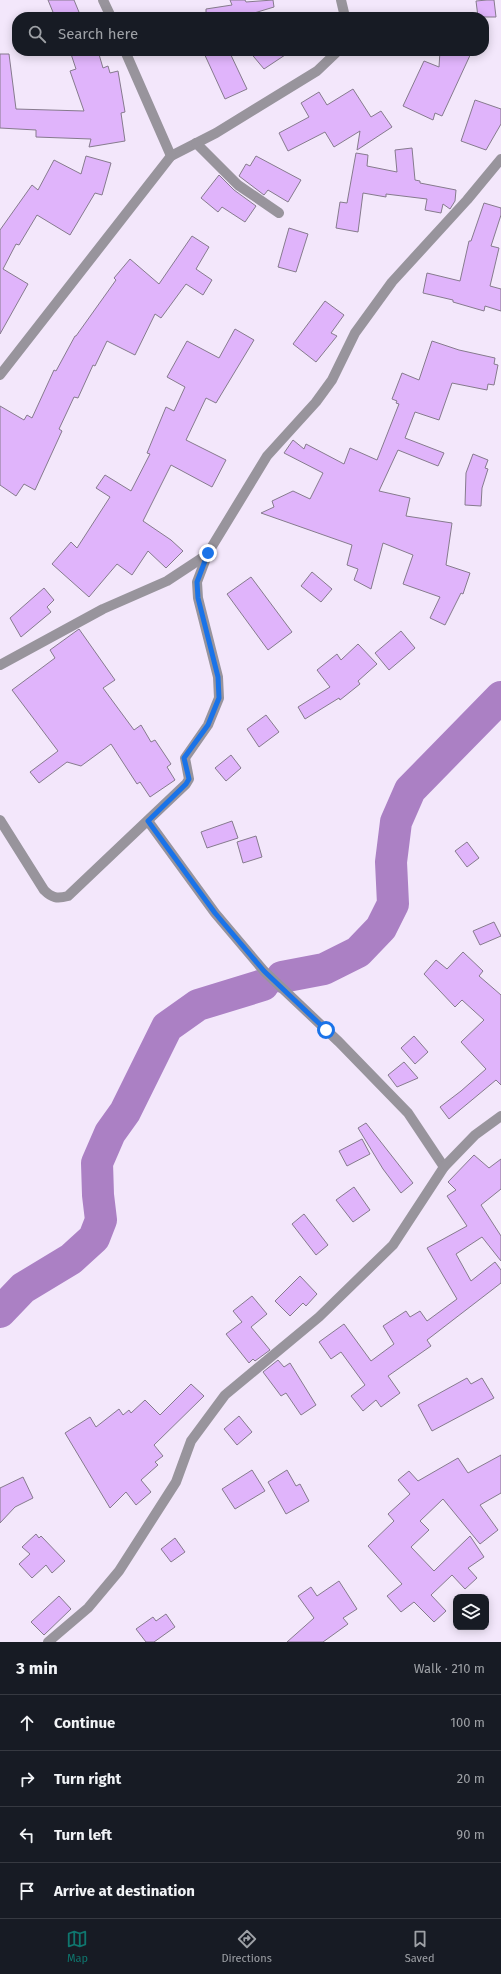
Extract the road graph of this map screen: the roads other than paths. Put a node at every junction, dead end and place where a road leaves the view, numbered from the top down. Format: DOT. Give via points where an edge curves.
graph roads {
  1 [pos="104,0"];
  2 [pos="341,0"];
  3 [pos="109,12"];
  4 [pos="344,12"];
  5 [pos="127,56"];
  6 [pos="333,56"];
  7 [pos="196,143"];
  8 [pos="170,156"];
  9 [pos="501,159"];
  10 [pos="279,213"];
  11 [pos="0,375"];
  12 [pos="208,553"];
  13 [pos="0,665"];
  14 [pos="0,820"];
  15 [pos="148,821"];
  16 [pos="501,1116"];
  17 [pos="444,1167"];
  18 [pos="48,1642"];
  1 -- 3 [label="street"];
  2 -- 4 [label="street"];
  5 -- 8 [label="street"];
  6 -- 7 [label="street" via="317,71"];
  7 -- 8 [label="street"];
  7 -- 10 [label="street" via="238,185"];
  8 -- 11 [label="street"];
  9 -- 12 [label="street" via="392,282 356,333 332,380 316,402 267,456"];
  12 -- 13 [label="street" via="197,563 167,581 103,608"];
  12 -- 15 [label="street" via="197,582 198,598 218,677 219,698 208,725 184,758 189,779"];
  14 -- 15 [label="street" via="44,890 50,897 59,899 68,896"];
  15 -- 17 [label="street" via="215,913 259,965 408,1113"];
  16 -- 17 [label="street" via="475,1135"];
  17 -- 18 [label="street" via="392,1245 318,1317 224,1395 191,1441 176,1482 119,1571 88,1608"];
}
